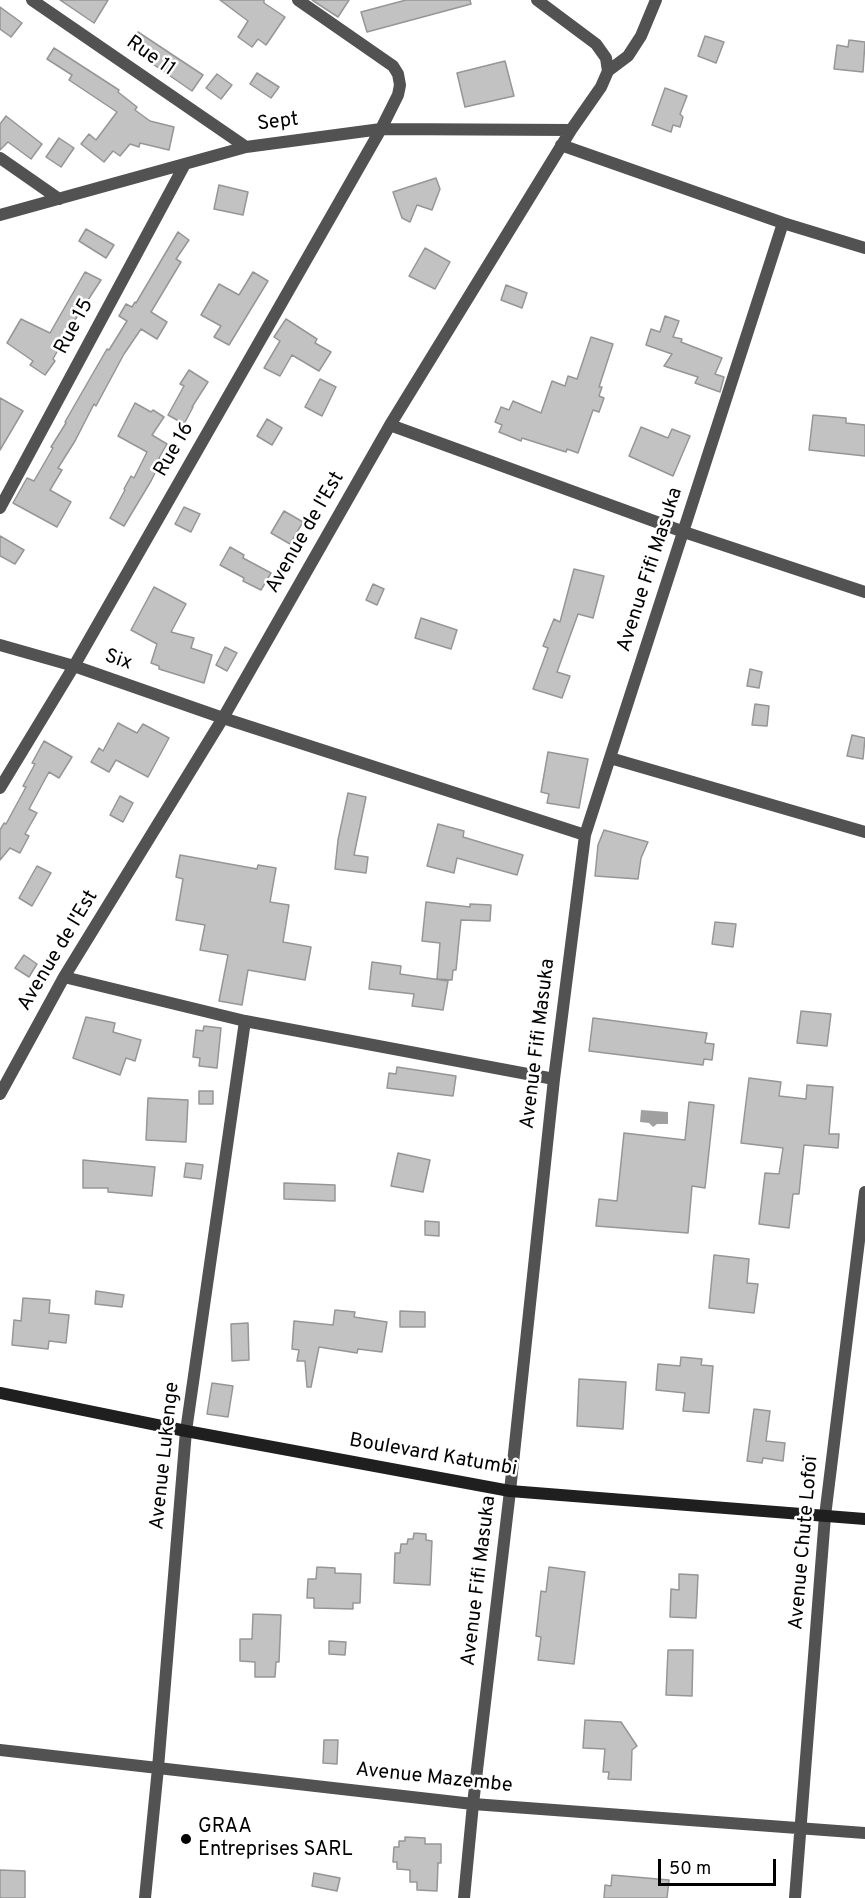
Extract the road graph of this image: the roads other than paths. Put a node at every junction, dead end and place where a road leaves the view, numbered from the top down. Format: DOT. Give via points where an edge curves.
graph roads {
  1 [pos="32,0"];
  2 [pos="297,0"];
  3 [pos="537,0"];
  4 [pos="656,0"];
  5 [pos="608,71"];
  6 [pos="381,129"];
  7 [pos="571,130"];
  8 [pos="561,145"];
  9 [pos="246,147"];
  10 [pos="0,158"];
  11 [pos="185,164"];
  12 [pos="60,199"];
  13 [pos="0,215"];
  14 [pos="783,223"];
  15 [pos="865,248"];
  16 [pos="390,424"];
  17 [pos="0,508"];
  18 [pos="684,532"];
  19 [pos="865,592"];
  20 [pos="0,645"];
  21 [pos="74,666"];
  22 [pos="223,718"];
  23 [pos="610,758"];
  24 [pos="0,788"];
  25 [pos="865,832"];
  26 [pos="585,836"];
  27 [pos="64,977"];
  28 [pos="245,1021"];
  29 [pos="554,1079"];
  30 [pos="0,1094"];
  31 [pos="865,1192"];
  32 [pos="863,1232"];
  33 [pos="0,1393"];
  34 [pos="186,1431"];
  35 [pos="510,1491"];
  36 [pos="825,1516"];
  37 [pos="865,1519"];
  38 [pos="0,1750"];
  39 [pos="158,1768"];
  40 [pos="473,1804"];
  41 [pos="801,1828"];
  42 [pos="865,1833"];
  43 [pos="145,1898"];
  44 [pos="464,1898"];
  45 [pos="795,1898"];
  1 -- 9 [label="street, Rue 11"];
  2 -- 6 [label="street, Rue 16" via="393,66 400,85"];
  3 -- 5 [label="street" via="596,45 606,58"];
  4 -- 5 [label="street, Avenue de l'Est" via="628,56"];
  5 -- 7 [label="street, Avenue de l'Est"];
  6 -- 7 [label="street, Sept"];
  6 -- 9 [label="street, Sept"];
  6 -- 21 [label="street, Rue 16"];
  7 -- 8 [label="street, Avenue de l'Est"];
  8 -- 14 [label="street"];
  8 -- 16 [label="street, Avenue de l'Est"];
  9 -- 11 [label="street, Sept"];
  10 -- 12 [label="street"];
  11 -- 12 [label="street, Sept"];
  11 -- 17 [label="street, Rue 15"];
  12 -- 13 [label="street, Sept"];
  14 -- 15 [label="street"];
  14 -- 18 [label="street, Avenue Fifi Masuka"];
  16 -- 18 [label="street"];
  16 -- 22 [label="street, Avenue de l'Est"];
  18 -- 19 [label="street"];
  18 -- 23 [label="street, Avenue Fifi Masuka"];
  20 -- 21 [label="street, Six"];
  21 -- 22 [label="street, Six"];
  21 -- 24 [label="street, Rue 16"];
  22 -- 26 [label="street, Six"];
  22 -- 27 [label="street, Avenue de l'Est"];
  23 -- 25 [label="street"];
  23 -- 26 [label="street, Avenue Fifi Masuka"];
  26 -- 29 [label="street, Avenue Fifi Masuka"];
  27 -- 28 [label="street"];
  27 -- 30 [label="street, Avenue de l'Est"];
  28 -- 29 [label="street"];
  28 -- 34 [label="street, Avenue Lukenge"];
  29 -- 35 [label="street, Avenue Fifi Masuka"];
  31 -- 32 [label="street, Avenue Chute Lofoï"];
  32 -- 36 [label="street, Avenue Chute Lofoï"];
  33 -- 34 [label="street, Boulevard Katumbi"];
  34 -- 35 [label="street, Boulevard Katumbi"];
  34 -- 39 [label="street, Avenue Lukenge"];
  35 -- 36 [label="street, Boulevard Katumbi"];
  35 -- 40 [label="street, Avenue Fifi Masuka"];
  36 -- 37 [label="street, Boulevard Katumbi"];
  36 -- 41 [label="street, Avenue Chute Lofoï"];
  38 -- 39 [label="street, Avenue Mazembe"];
  39 -- 40 [label="street, Avenue Mazembe"];
  39 -- 43 [label="street, Avenue Lukenge"];
  40 -- 41 [label="street, Avenue Mazembe"];
  40 -- 44 [label="street, Avenue Fifi Masuka"];
  41 -- 42 [label="street, Avenue Mazembe"];
  41 -- 45 [label="street, Avenue Chute Lofoï"];
}
